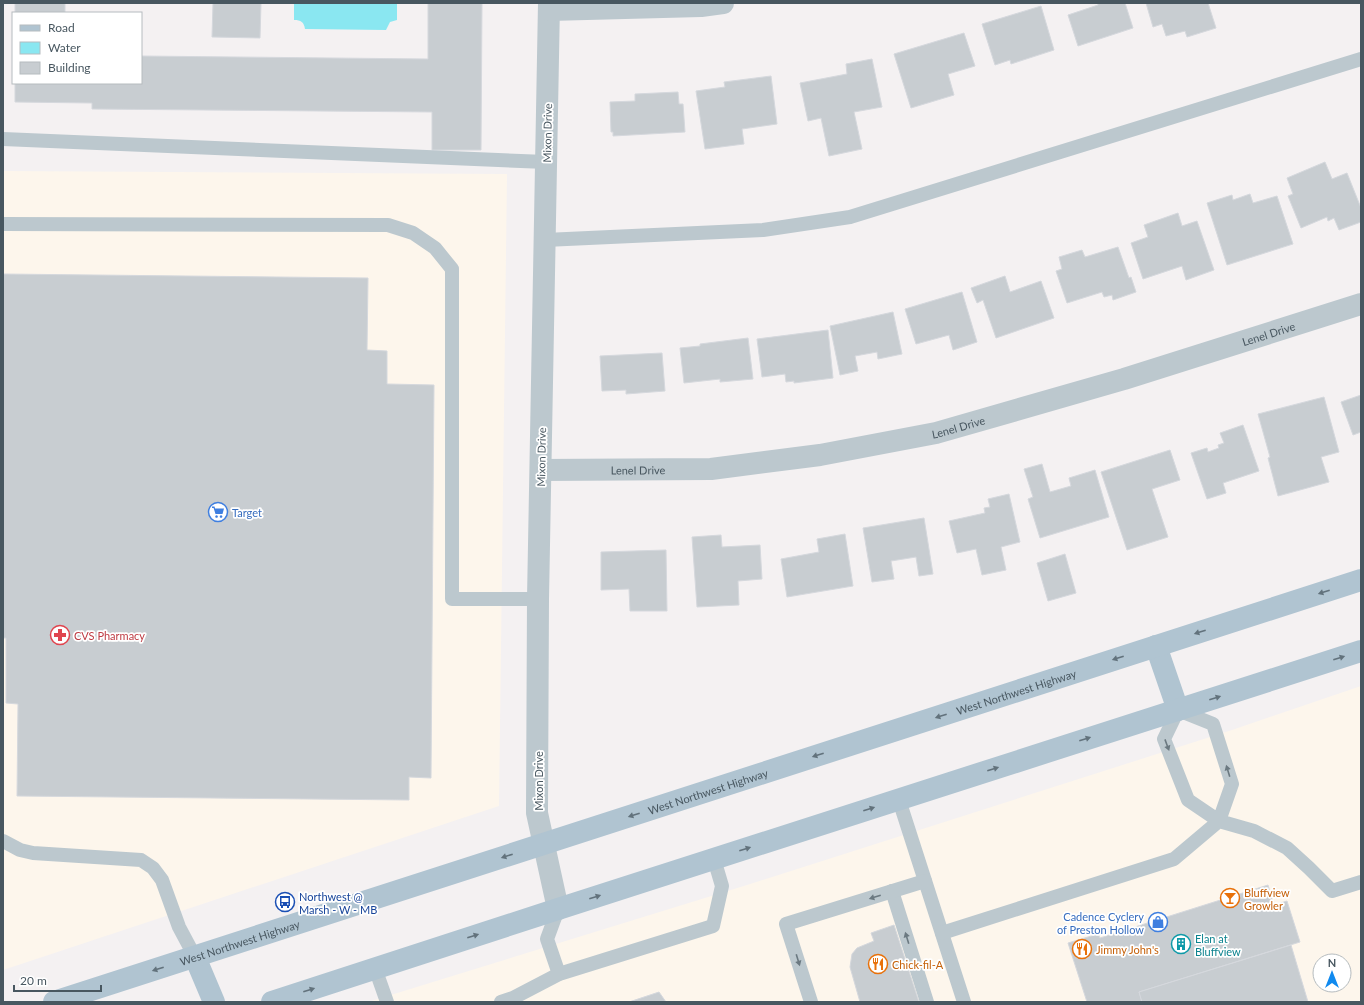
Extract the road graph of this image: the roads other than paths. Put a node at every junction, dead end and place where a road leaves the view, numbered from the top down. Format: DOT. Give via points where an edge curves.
graph roads {
  1 [pos="723,3"];
  2 [pos="549,7"];
  3 [pos="1361,59"];
  4 [pos="3,139"];
  5 [pos="546,162"];
  6 [pos="3,224"];
  7 [pos="545,240"];
  8 [pos="1361,304"];
  9 [pos="541,470"];
  10 [pos="1361,580"];
  11 [pos="538,599"];
  12 [pos="1156,646"];
  13 [pos="1361,651"];
  14 [pos="1178,710"];
  15 [pos="899,800"];
  16 [pos="1219,821"];
  17 [pos="3,841"];
  18 [pos="544,844"];
  19 [pos="714,859"];
  20 [pos="925,881"];
  21 [pos="1361,882"];
  22 [pos="892,891"];
  23 [pos="558,909"];
  24 [pos="942,933"];
  25 [pos="195,957"];
  26 [pos="375,968"];
  27 [pos="559,974"];
  28 [pos="509,1001"];
  29 [pos="54,1002"];
  30 [pos="214,1002"];
  31 [pos="272,1002"];
  32 [pos="387,1002"];
  33 [pos="810,1002"];
  34 [pos="927,1002"];
  35 [pos="964,1002"];
  1 -- 2 [label="street" via="701,6"];
  2 -- 5 [label="street, Mixon Drive"];
  3 -- 7 [label="lane" via="850,217 763,230"];
  4 -- 5 [label="lane"];
  5 -- 7 [label="street, Mixon Drive"];
  6 -- 11 [label="lane" via="388,225 413,233 435,248 452,269 452,599"];
  7 -- 9 [label="street, Mixon Drive"];
  8 -- 9 [label="street, Lenel Drive" via="1124,379 936,433 820,455 711,469"];
  9 -- 11 [label="street, Mixon Drive"];
  10 -- 12 [label="main road, West Northwest Highway, one-way"];
  11 -- 18 [label="street, Mixon Drive" via="537,812"];
  12 -- 14 [label="main road"];
  12 -- 18 [label="main road, West Northwest Highway, one-way"];
  14 -- 13 [label="main road, one-way"];
  15 -- 14 [label="main road, one-way"];
  14 -- 16 [label="lane, one-way" via="1164,739 1188,800"];
  16 -- 14 [label="lane, one-way" via="1232,784 1213,724"];
  19 -- 15 [label="main road, one-way"];
  15 -- 20 [label="lane"];
  16 -- 21 [label="lane" via="1254,831 1287,848 1332,891"];
  16 -- 24 [label="lane" via="1174,859"];
  17 -- 25 [label="lane" via="20,850 33,853 141,860 153,868 162,880 179,927"];
  18 -- 23 [label="street, Mixon Drive"];
  18 -- 25 [label="main road, West Northwest Highway, one-way"];
  23 -- 19 [label="main road, one-way"];
  19 -- 27 [label="lane" via="722,886 713,926"];
  20 -- 22 [label="lane"];
  20 -- 24 [label="lane"];
  22 -- 33 [label="lane, one-way" via="786,924"];
  34 -- 22 [label="lane, one-way"];
  26 -- 23 [label="main road, one-way"];
  23 -- 27 [label="lane" via="547,940"];
  24 -- 35 [label="lane"];
  25 -- 29 [label="main road, West Northwest Highway, one-way"];
  25 -- 30 [label="main road"];
  31 -- 26 [label="main road, one-way"];
  26 -- 32 [label="lane"];
  27 -- 28 [label="lane"];
}
